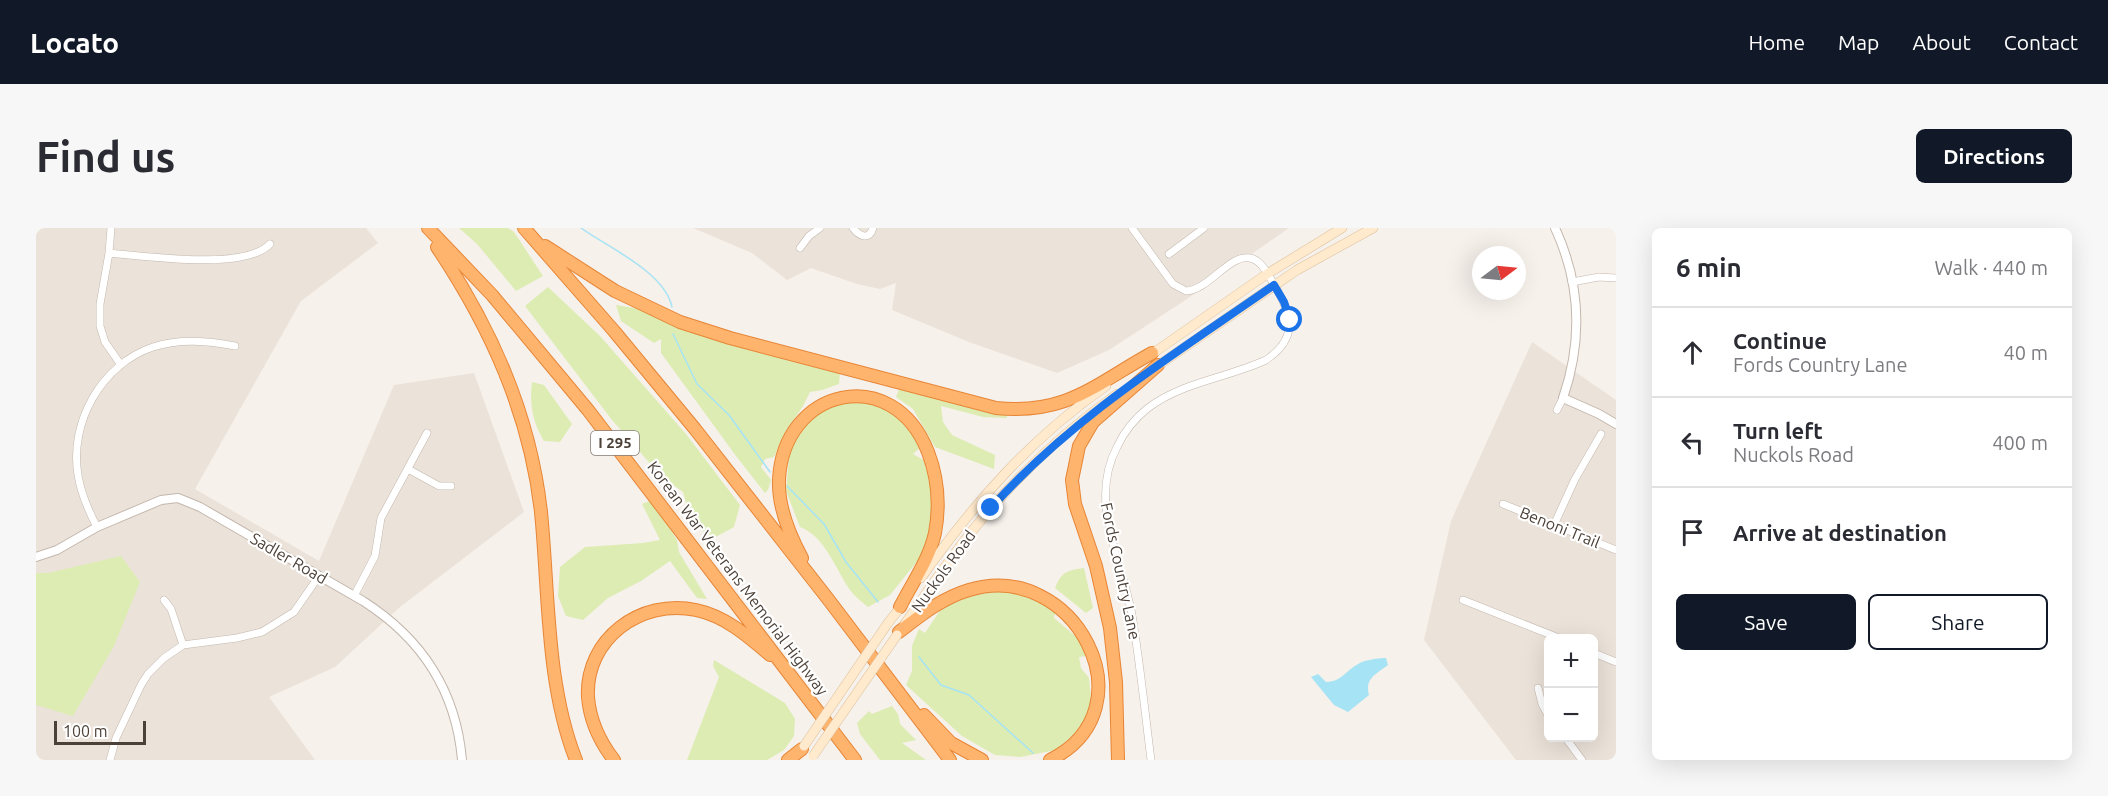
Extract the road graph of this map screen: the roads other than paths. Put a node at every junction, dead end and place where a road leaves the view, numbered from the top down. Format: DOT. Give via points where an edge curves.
graph roads {
  1 [pos="111,228"];
  2 [pos="426,228"];
  3 [pos="524,228"];
  4 [pos="820,228"];
  5 [pos="853,228"];
  6 [pos="873,228"];
  7 [pos="1132,228"];
  8 [pos="1204,228"];
  9 [pos="1342,228"];
  10 [pos="1373,228"];
  11 [pos="1555,228"];
  12 [pos="1192,231"];
  13 [pos="536,240"];
  14 [pos="270,244"];
  15 [pos="800,248"];
  16 [pos="109,253"];
  17 [pos="1169,254"];
  18 [pos="1267,274"];
  19 [pos="1616,278"];
  20 [pos="1572,282"];
  21 [pos="1274,285"];
  22 [pos="235,346"];
  23 [pos="1152,353"];
  24 [pos="121,365"];
  25 [pos="1158,365"];
  26 [pos="1563,398"];
  27 [pos="1557,410"];
  28 [pos="1616,424"];
  29 [pos="427,434"];
  30 [pos="1600,434"];
  31 [pos="408,469"];
  32 [pos="451,486"];
  33 [pos="1503,504"];
  34 [pos="1554,525"];
  35 [pos="97,527"];
  36 [pos="1616,550"];
  37 [pos="36,557"];
  38 [pos="319,576"];
  39 [pos="354,596"];
  40 [pos="828,599"];
  41 [pos="164,600"];
  42 [pos="1463,600"];
  43 [pos="900,607"];
  44 [pos="898,633"];
  45 [pos="1547,634"];
  46 [pos="183,645"];
  47 [pos="1598,655"];
  48 [pos="1616,662"];
  49 [pos="787,670"];
  50 [pos="887,677"];
  51 [pos="1538,688"];
  52 [pos="1544,708"];
  53 [pos="1568,742"];
  54 [pos="803,747"];
  55 [pos="812,758"];
  56 [pos="110,760"];
  57 [pos="462,760"];
  58 [pos="576,760"];
  59 [pos="614,760"];
  60 [pos="788,760"];
  61 [pos="794,760"];
  62 [pos="855,760"];
  63 [pos="950,760"];
  64 [pos="982,760"];
  65 [pos="1050,760"];
  66 [pos="1118,760"];
  67 [pos="1151,760"];
  68 [pos="1582,760"];
  1 -- 16 [label="street"];
  2 -- 49 [label="highway, Korean War Veterans Memorial Highway / I 295" via="492,295 588,410"];
  2 -- 58 [label="highway" via="484,324 522,418 540,509 557,701"];
  3 -- 13 [label="highway"];
  4 -- 15 [label="street"];
  5 -- 6 [label="street" via="864,237"];
  7 -- 18 [label="street" via="1173,284 1182,290 1196,289 1244,258 1255,260"];
  8 -- 12 [label="street"];
  9 -- 18 [label="main road, Nuckols Road"];
  10 -- 21 [label="main road, Nuckols Road"];
  11 -- 20 [label="street"];
  12 -- 17 [label="street"];
  13 -- 23 [label="highway" via="615,291 680,322 996,408 1030,409 1060,404"];
  13 -- 40 [label="highway" via="661,387"];
  14 -- 16 [label="street" via="259,253 197,261"];
  16 -- 24 [label="street" via="100,326 105,342"];
  18 -- 21 [label="street, Fords Country Lane"];
  18 -- 23 [label="main road, Nuckols Road"];
  19 -- 20 [label="street"];
  20 -- 26 [label="street" via="1577,339"];
  21 -- 25 [label="main road, Nuckols Road"];
  21 -- 67 [label="street, Fords Country Lane" via="1290,320 1280,349 1266,360 1172,394 1149,407 1126,430 1108,469 1106,510 1131,613"];
  22 -- 24 [label="street" via="208,341 169,344 153,347"];
  23 -- 43 [label="main road, Nuckols Road" via="1074,410 1015,462 971,511"];
  24 -- 35 [label="street" via="98,388 79,434 78,473 85,504"];
  25 -- 44 [label="main road, Nuckols Road" via="1061,438 1020,476 975,527"];
  25 -- 66 [label="highway" via="1093,422 1074,462 1072,480 1075,504 1096,566 1110,628 1117,691"];
  26 -- 27 [label="street"];
  26 -- 28 [label="street"];
  29 -- 31 [label="street"];
  30 -- 34 [label="street"];
  31 -- 32 [label="street" via="440,486"];
  31 -- 39 [label="street" via="381,518 375,556"];
  33 -- 34 [label="street, Benoni Trail"];
  34 -- 36 [label="street, Benoni Trail"];
  35 -- 37 [label="street, Sadler Road"];
  35 -- 38 [label="street, Sadler Road" via="145,505 182,499"];
  38 -- 39 [label="street, Sadler Road"];
  38 -- 46 [label="street" via="294,612 262,632"];
  39 -- 57 [label="street, Sadler Road" via="401,630 435,671 456,723"];
  40 -- 43 [label="highway" via="801,556 783,514 780,467 789,441 813,410 837,398 865,396 891,405 914,424 930,457 936,483 933,540"];
  40 -- 50 [label="highway"];
  41 -- 46 [label="street"];
  42 -- 45 [label="street"];
  43 -- 54 [label="main road, Nuckols Road, bridge"];
  44 -- 55 [label="main road, Nuckols Road, bridge"];
  44 -- 65 [label="highway" via="951,597 991,585 1035,593 1066,612 1082,630 1092,652 1098,692 1095,711 1086,729 1070,747"];
  46 -- 56 [label="street" via="148,674 116,738"];
  47 -- 48 [label="street"];
  49 -- 59 [label="highway" via="744,634 711,614 669,608 635,617 613,633 599,651 589,683 593,722"];
  49 -- 62 [label="highway, Korean War Veterans Memorial Highway / I 295"];
  50 -- 63 [label="highway"];
  50 -- 64 [label="highway" via="951,743"];
  51 -- 52 [label="street"];
  53 -- 68 [label="street"];
  54 -- 60 [label="highway"];
  54 -- 61 [label="main road, Nuckols Road"];
}
